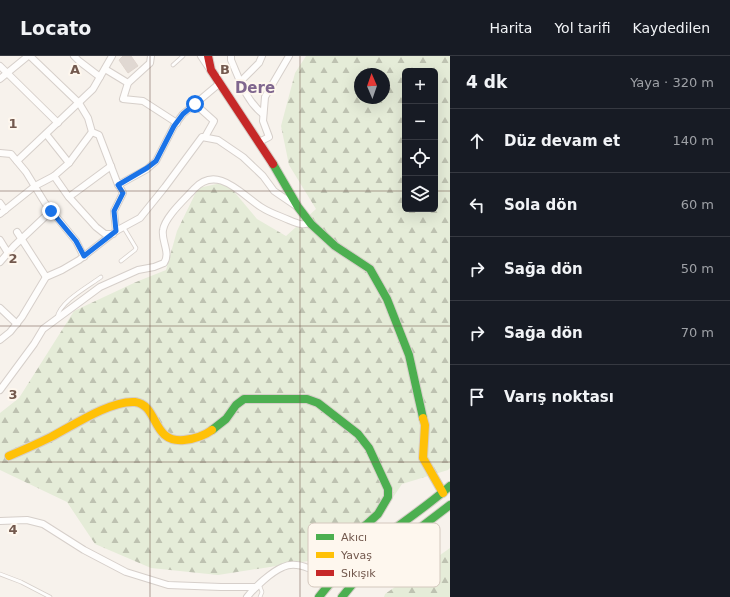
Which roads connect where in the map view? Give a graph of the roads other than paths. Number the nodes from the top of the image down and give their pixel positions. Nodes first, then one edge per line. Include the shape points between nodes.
1 (29, 56) edge
2 (74, 56) edge
3 (112, 56) edge
4 (151, 56) edge
5 (183, 56) edge
6 (201, 56) edge
7 (208, 56) edge
8 (231, 56) edge
9 (262, 56) edge
10 (288, 56) edge
11 (173, 65) dead end
12 (0, 66) edge
13 (105, 69) junction
14 (211, 70) junction
15 (7, 74) junction
16 (100, 77) junction
17 (0, 79) edge
18 (241, 82) junction
19 (128, 83) junction
20 (220, 83) junction
21 (79, 103) junction
22 (195, 104) junction
23 (263, 114) junction
24 (58, 123) junction
25 (177, 123) junction
26 (92, 132) junction
27 (46, 134) junction
28 (205, 137) junction
29 (259, 142) junction
30 (0, 153) edge
31 (17, 162) junction
32 (69, 163) junction
33 (111, 166) junction
34 (54, 176) junction
35 (118, 185) junction
36 (35, 186) junction
37 (69, 197) junction
38 (0, 203) edge
39 (298, 207) junction
40 (51, 211) junction
41 (3, 212) edge
42 (310, 223) junction
43 (124, 228) junction
44 (17, 232) dead end
45 (115, 233) junction
46 (0, 240) edge
47 (21, 240) junction
48 (8, 253) junction
49 (84, 256) junction
50 (121, 261) dead end
51 (0, 262) edge
52 (46, 277) junction
53 (101, 277) dead end
54 (0, 308) edge
55 (57, 320) junction
56 (17, 324) junction
57 (0, 340) edge
58 (0, 390) edge
59 (9, 456) dead end
60 (450, 486) edge
61 (443, 493) junction
62 (450, 505) edge
63 (0, 520) edge
64 (368, 523) edge
65 (404, 523) edge
66 (426, 523) edge
67 (308, 568) edge
68 (0, 574) edge
69 (258, 585) junction
70 (326, 587) edge
71 (350, 587) edge
72 (50, 597) edge
73 (247, 597) edge
74 (260, 597) edge
75 (319, 597) edge
76 (342, 597) edge

1 - 15 street
1 - 21 street
2 - 16 street
3 - 13 street
4 - 19 street via 150,63
5 - 11 lane
6 - 14 street
7 - 14 main road
8 - 18 street
9 - 18 street via 259,63
10 - 23 street via 265,98
12 - 15 street
13 - 16 street
13 - 19 street
14 - 20 main road
15 - 17 street
15 - 24 street
16 - 21 street via 93,89
18 - 23 street via 245,92
19 - 25 street via 123,99 142,101
20 - 22 street
20 - 29 main road
21 - 24 street
21 - 26 street via 88,118
22 - 25 street
22 - 28 street via 214,121
23 - 29 street via 269,137
24 - 27 street
25 - 35 street via 156,161
26 - 32 street
26 - 33 street via 100,135
27 - 31 street
27 - 32 street
28 - 39 street via 218,140 243,157 274,191
28 - 43 street via 202,137 140,218
29 - 39 main road
30 - 31 street via 11,154
31 - 36 street
32 - 34 street
33 - 35 street
33 - 37 street
34 - 36 street
34 - 37 street
35 - 45 street via 123,193 114,211
36 - 40 street
36 - 41 street
37 - 45 street via 96,227 105,234
38 - 41 street
39 - 42 main road
40 - 47 street
40 - 49 street via 76,241
42 - 55 street via 303,224 274,214 220,180 203,182 165,222 162,234 167,256 164,263 138,270 100,287
42 - 61 main road via 335,246 370,269 387,299 409,355 425,425 423,458
43 - 45 street
43 - 50 lane via 136,248
44 - 47 street
45 - 49 street
46 - 48 street
47 - 48 street
47 - 52 street
48 - 51 street
49 - 52 street
52 - 56 street
53 - 55 lane via 65,304 58,312
54 - 56 street
55 - 58 street via 41,331
56 - 57 street
59 - 64 main road via 97,414 131,402 138,402 146,407 161,434 178,440 198,437 215,428 226,419 236,404 244,399 307,399 318,403 358,434 369,448 388,489 388,497 378,514
60 - 61 main road
61 - 65 main road
62 - 66 main road
63 - 69 street via 27,520 43,524 126,572 168,585
67 - 69 street via 301,565 283,567
68 - 72 lane
69 - 73 street
69 - 74 lane via 262,592
70 - 75 main road
71 - 76 main road

